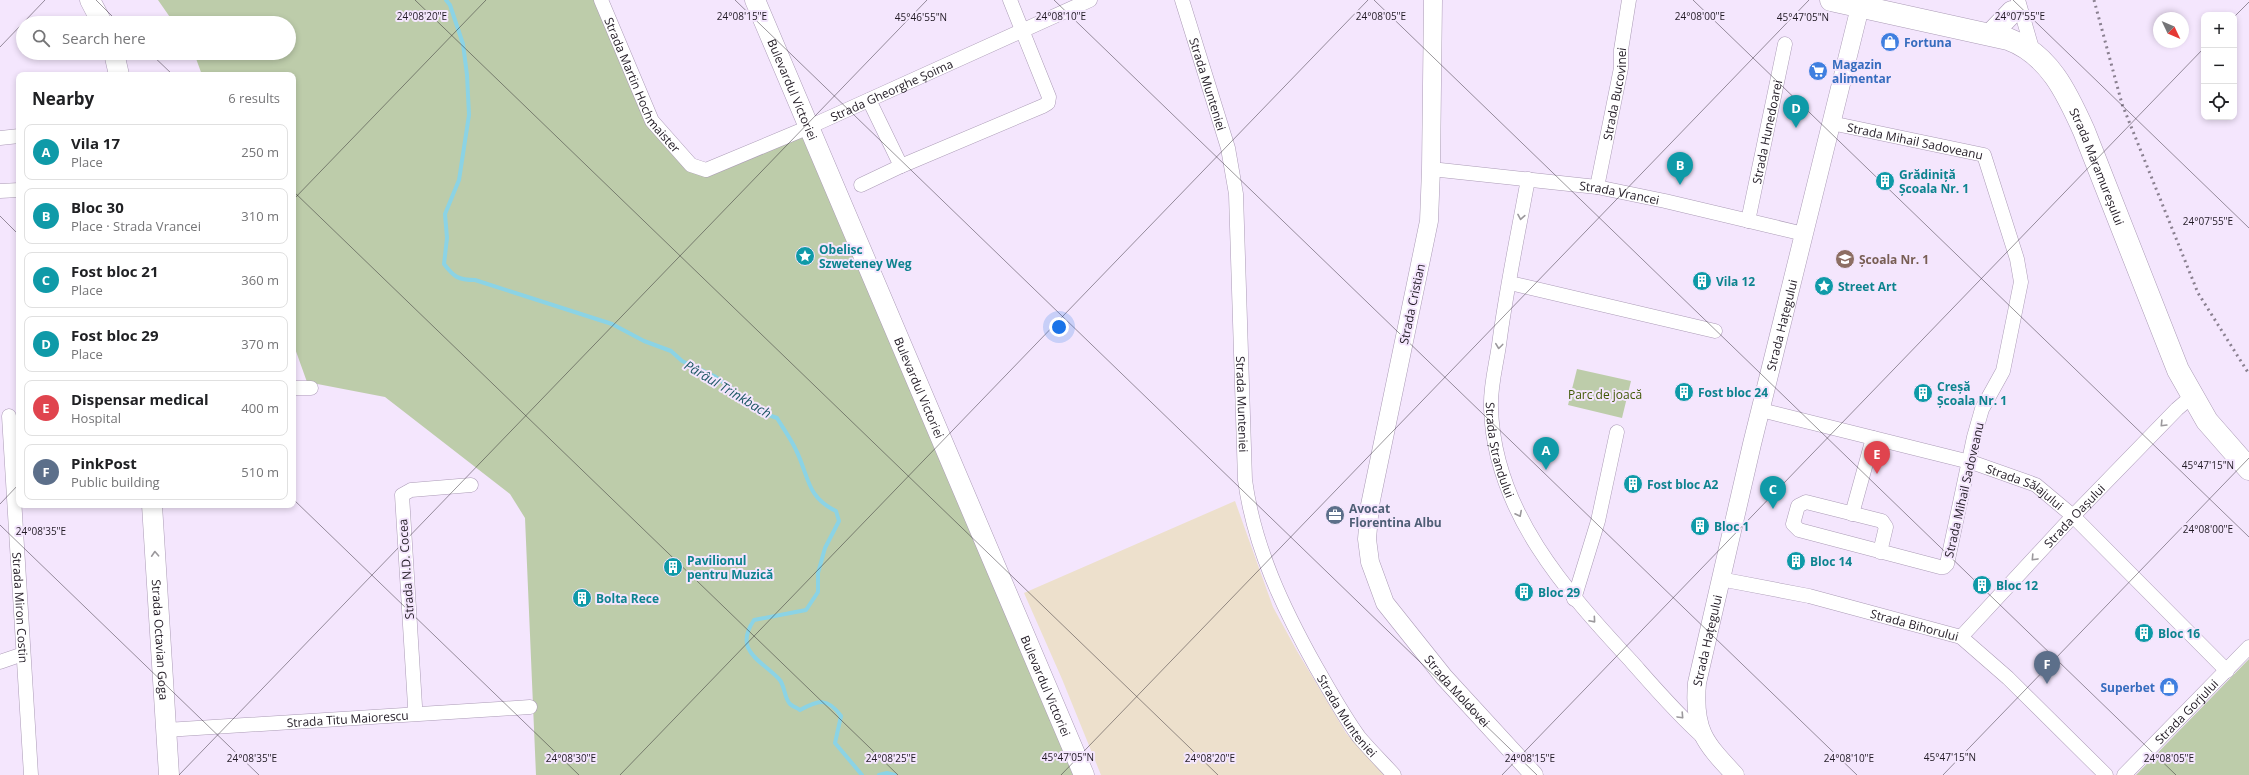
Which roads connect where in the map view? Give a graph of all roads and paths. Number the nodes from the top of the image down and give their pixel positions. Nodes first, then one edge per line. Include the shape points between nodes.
1 (90, 0) edge
2 (601, 0) edge
3 (755, 0) edge
4 (1010, 0) edge
5 (1090, 0) edge
6 (1182, 0) edge
7 (1433, 0) edge
8 (1629, 0) edge
9 (1831, 0) edge
10 (2015, 4) edge
11 (1860, 7) junction
12 (98, 16) edge
13 (1023, 31) junction
14 (2000, 36) junction
15 (1785, 44) dead end
16 (2033, 52) junction
17 (116, 60) edge
18 (118, 72) edge
19 (869, 100) junction
20 (1831, 123) junction
21 (809, 127) junction
22 (16, 136) edge
23 (0, 138) edge
24 (691, 165) joint
25 (901, 166) junction
26 (1432, 169) junction
27 (1528, 179) junction
28 (861, 185) dead end
29 (1596, 187) junction
30 (16, 190) edge
31 (0, 191) edge
32 (1748, 221) junction
33 (1804, 234) junction
34 (1510, 282) junction
35 (1715, 331) dead end
36 (296, 388) edge
37 (311, 388) dead end
38 (2191, 397) junction
39 (1761, 410) junction
40 (9, 416) edge
41 (1617, 432) dead end
42 (1873, 438) junction
43 (1968, 462) junction
44 (2249, 469) edge
45 (471, 485) dead end
46 (152, 508) edge
47 (1852, 514) junction
48 (2073, 516) junction
49 (1880, 552) junction
50 (1720, 580) junction
51 (1574, 599) junction
52 (1385, 603) joint
53 (1961, 637) junction
54 (2249, 647) edge
55 (23, 654) junction
56 (0, 662) edge
57 (2226, 671) junction
58 (530, 707) dead end
59 (414, 713) junction
60 (1696, 715) joint
61 (166, 730) junction
62 (1703, 737) junction
63 (31, 775) edge
64 (169, 775) edge
65 (1084, 775) edge
66 (1394, 775) edge
67 (1534, 775) edge
68 (1735, 775) edge
69 (2106, 775) edge
70 (2124, 775) edge

1 - 12 main road
2 - 24 street, Strada Martin Hochmaister via 652,121
3 - 21 main road, Bulevardul Victoriei
4 - 13 street
5 - 13 street, Strada Gheorghe Șoima
6 - 66 street, Strada Munteniei via 1228,148 1236,194 1245,480 1256,534 1295,630 1341,712 1360,738
7 - 26 street, Strada Cristian
8 - 29 street, Strada Bucovinei via 1621,50 1621,68
9 - 11 main road, Strada Maramureșului
10 - 14 main road
10 - 16 street
11 - 14 main road, Strada Maramureșului
11 - 20 street, Strada Hațegului
13 - 19 street, Strada Gheorghe Șoima
13 - 25 street via 1049,97 1048,102
14 - 16 main road, Strada Maramureșului via 2020,43
15 - 32 street, Strada Hunedoarei
16 - 38 main road, Strada Maramureșului via 2057,78 2070,98
17 - 18 main road
19 - 21 street, Strada Gheorghe Șoima
19 - 25 street
20 - 33 street, Strada Hațegului
20 - 43 street, Strada Mihail Sadoveanu via 1984,155 2017,259 2021,282 2004,370 1982,409
21 - 24 street, Strada Gheorghe Șoima via 706,170
21 - 65 main road, Bulevardul Victoriei
22 - 23 street
25 - 28 street
26 - 27 street, Strada Vrancei
26 - 52 street, Strada Cristian via 1429,220 1368,523 1370,562
27 - 29 street, Strada Vrancei
27 -> 34 street, Strada Ștrandului
29 - 32 street, Strada Vrancei
30 - 31 street
32 - 33 street, Strada Vrancei
33 - 39 street, Strada Hațegului
34 - 35 street
34 -> 51 street, Strada Ștrandului via 1500,330 1491,408 1498,459 1506,486 1528,530 1546,561
36 - 37 street
38 - 44 main road, Strada Maramureșului via 2210,426
38 -> 48 street, Strada Oașului
39 - 42 street, Strada Sălajului
39 - 50 street, Strada Hațegului
40 - 55 street, Strada Miron Costin
41 - 51 street via 1598,521
42 - 43 street, Strada Sălajului
42 - 47 street
43 - 48 street, Strada Sălajului via 2036,485
43 - 49 street, Strada Mihail Sadoveanu via 1947,564 1944,567
45 - 59 street, Strada N.D. Cocea via 411,490 402,495
61 -> 46 main road, Strada Octavian Goga
47 - 49 street, Strada Mihail Sadoveanu via 1882,521 1885,524
47 - 49 street, Strada Mihail Sadoveanu via 1806,502 1798,506 1793,524 1799,530
48 -> 53 street, Strada Oașului
48 - 57 street, Strada Sălajului
50 - 53 street, Strada Bihorului via 1809,596
50 - 60 street, Strada Hațegului via 1697,683
51 -> 62 street, Strada Ștrandului
52 - 67 street, Strada Moldovei via 1444,676
53 - 69 street, Strada Bihorului via 2008,678
54 - 57 street, Strada Gorjului
55 - 56 street
55 - 63 street, Strada Miron Costin
57 - 70 street, Strada Gorjului
58 - 59 street, Strada Titu Maiorescu
59 - 61 street, Strada Titu Maiorescu
60 - 62 street, Strada Ștrandului
61 - 64 main road, Strada Octavian Goga
62 - 68 street, Strada Ștrandului

